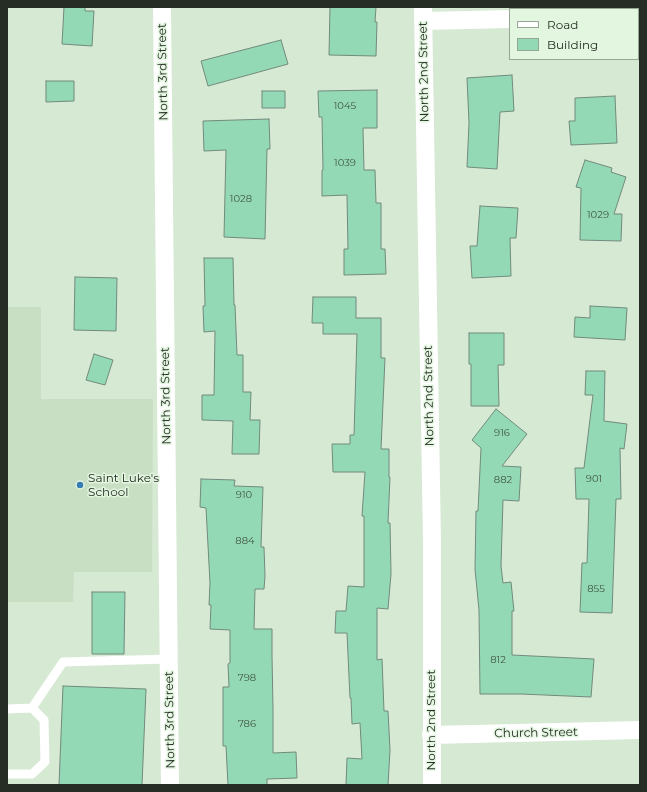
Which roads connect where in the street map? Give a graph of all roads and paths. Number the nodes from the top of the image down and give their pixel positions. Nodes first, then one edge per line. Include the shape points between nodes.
1 (162, 7) edge
2 (423, 14) edge
3 (509, 19) edge
4 (169, 659) junction
5 (32, 708) junction
6 (7, 709) edge
7 (640, 730) edge
8 (431, 735) junction
9 (7, 774) edge
10 (170, 785) edge
11 (432, 785) edge

1 - 4 street, North 3rd Street
2 - 3 street
2 - 8 street, North 2nd Street via 432,542
4 - 5 lane via 63,662
4 - 10 street, North 3rd Street
5 - 6 lane
5 - 9 lane via 44,720 45,762 32,774
7 - 8 street, Church Street
8 - 11 street, North 2nd Street

